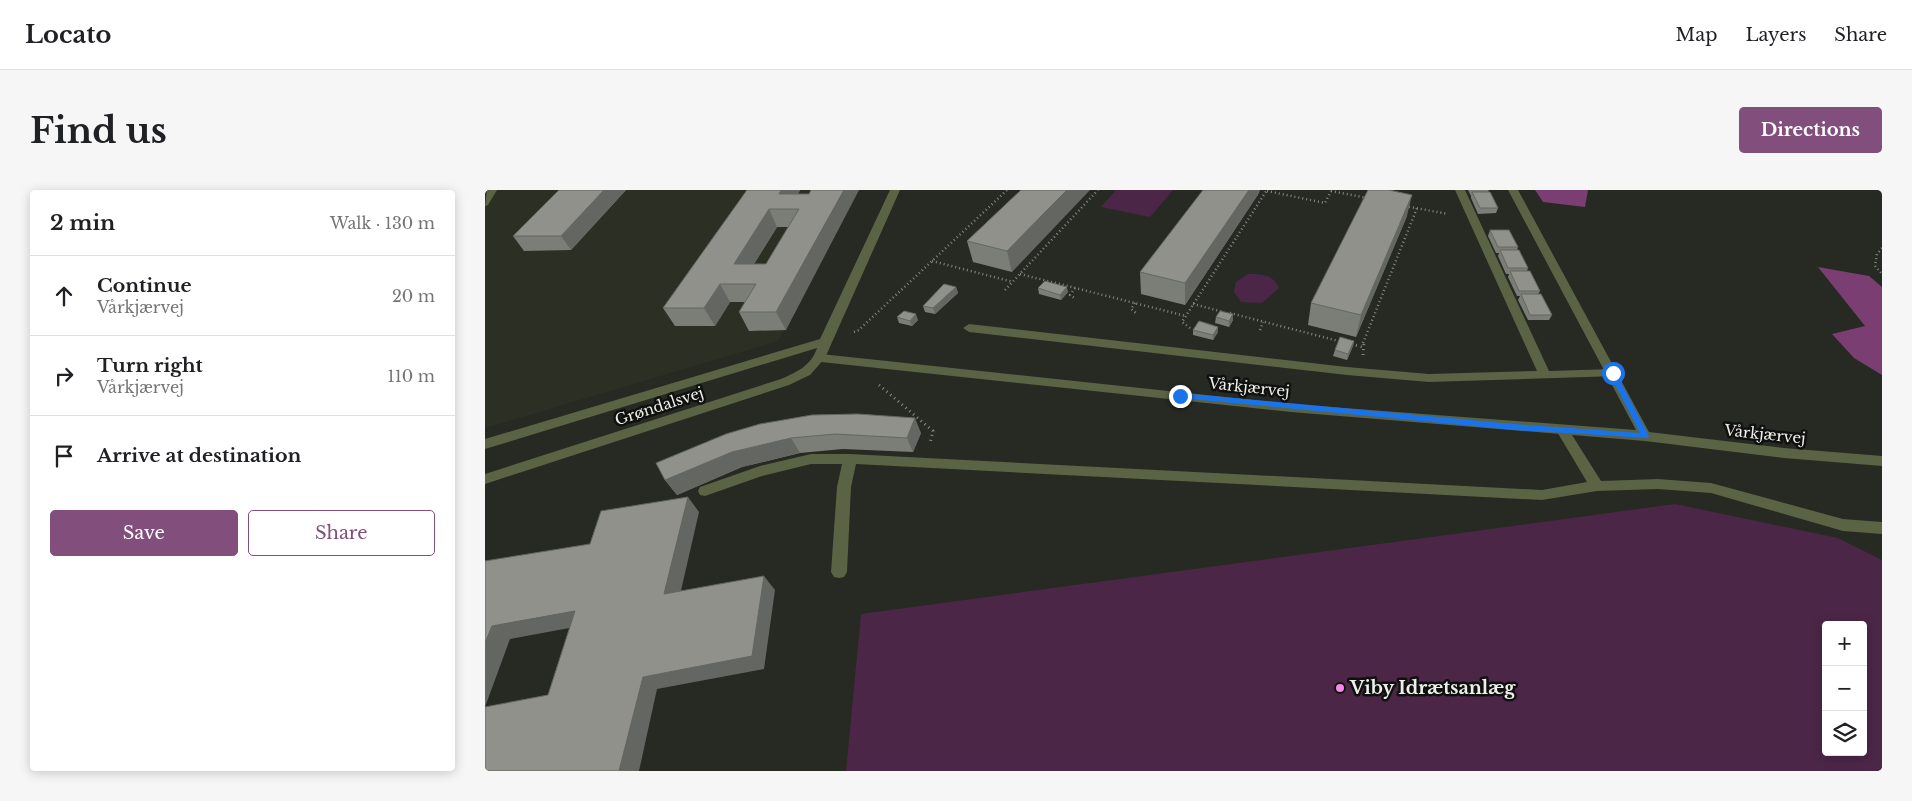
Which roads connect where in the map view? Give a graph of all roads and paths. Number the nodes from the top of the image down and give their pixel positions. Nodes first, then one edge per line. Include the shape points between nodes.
1 (493, 190) edge
2 (895, 190) edge
3 (1007, 190) edge
4 (1098, 190) edge
5 (1267, 190) edge
6 (1331, 190) edge
7 (1460, 190) edge
8 (1513, 190) edge
9 (1369, 198) edge
10 (485, 203) edge
11 (1398, 204) edge
12 (1417, 208) junction
13 (1473, 219) junction
14 (1882, 248) edge
15 (932, 261) junction
16 (1020, 274) junction
17 (1882, 274) edge
18 (1013, 282) junction
19 (1075, 288) junction
20 (1005, 290) dead end
21 (1076, 299) dead end
22 (1135, 303) junction
23 (1193, 304) junction
24 (1137, 314) dead end
25 (1186, 316) junction
26 (1263, 322) junction
27 (969, 328) dead end
28 (1190, 328) dead end
29 (1260, 330) dead end
30 (825, 342) junction
31 (1363, 347) junction
32 (821, 358) junction
33 (1363, 372) junction
34 (1613, 373) junction
35 (1544, 374) junction
36 (873, 380) dead end
37 (1562, 430) junction
38 (933, 431) dead end
39 (1645, 436) junction
40 (485, 444) edge
41 (850, 459) junction
42 (1882, 461) edge
43 (485, 479) edge
44 (1597, 486) junction
45 (705, 491) dead end
46 (1882, 528) edge
47 (839, 572) dead end

1 - 10 street
2 - 30 street
3 - 15 path
4 - 16 path
5 - 6 path via 1325,203
5 - 23 path
6 - 9 path
7 - 13 street
8 - 34 street
11 - 12 path
12 - 13 path
12 - 31 path
13 - 35 street
14 - 17 path via 1875,266
15 - 18 path
15 - 30 path via 859,330
16 - 18 path
16 - 19 path
18 - 20 path
19 - 21 path via 1070,295
19 - 22 path
22 - 24 path via 1131,309
22 - 25 path
23 - 25 path
23 - 26 path
25 - 28 path via 1182,322
26 - 29 path
26 - 31 path
27 - 33 street
30 - 32 street
30 - 40 street, Grøndalsvej
31 - 33 path
32 - 37 street, Vårkjærvej via 1291,408
32 - 43 street, Grøndalsvej via 810,370 785,382
33 - 35 street via 1429,378
34 - 35 street
34 - 39 street
36 - 38 path
37 - 39 street, Vårkjærvej
37 - 44 street
39 - 42 street, Vårkjærvej
41 - 44 street via 1542,494
41 - 45 street via 811,459 760,471
41 - 47 street via 844,488
44 - 46 street via 1658,484 1711,488 1843,525

